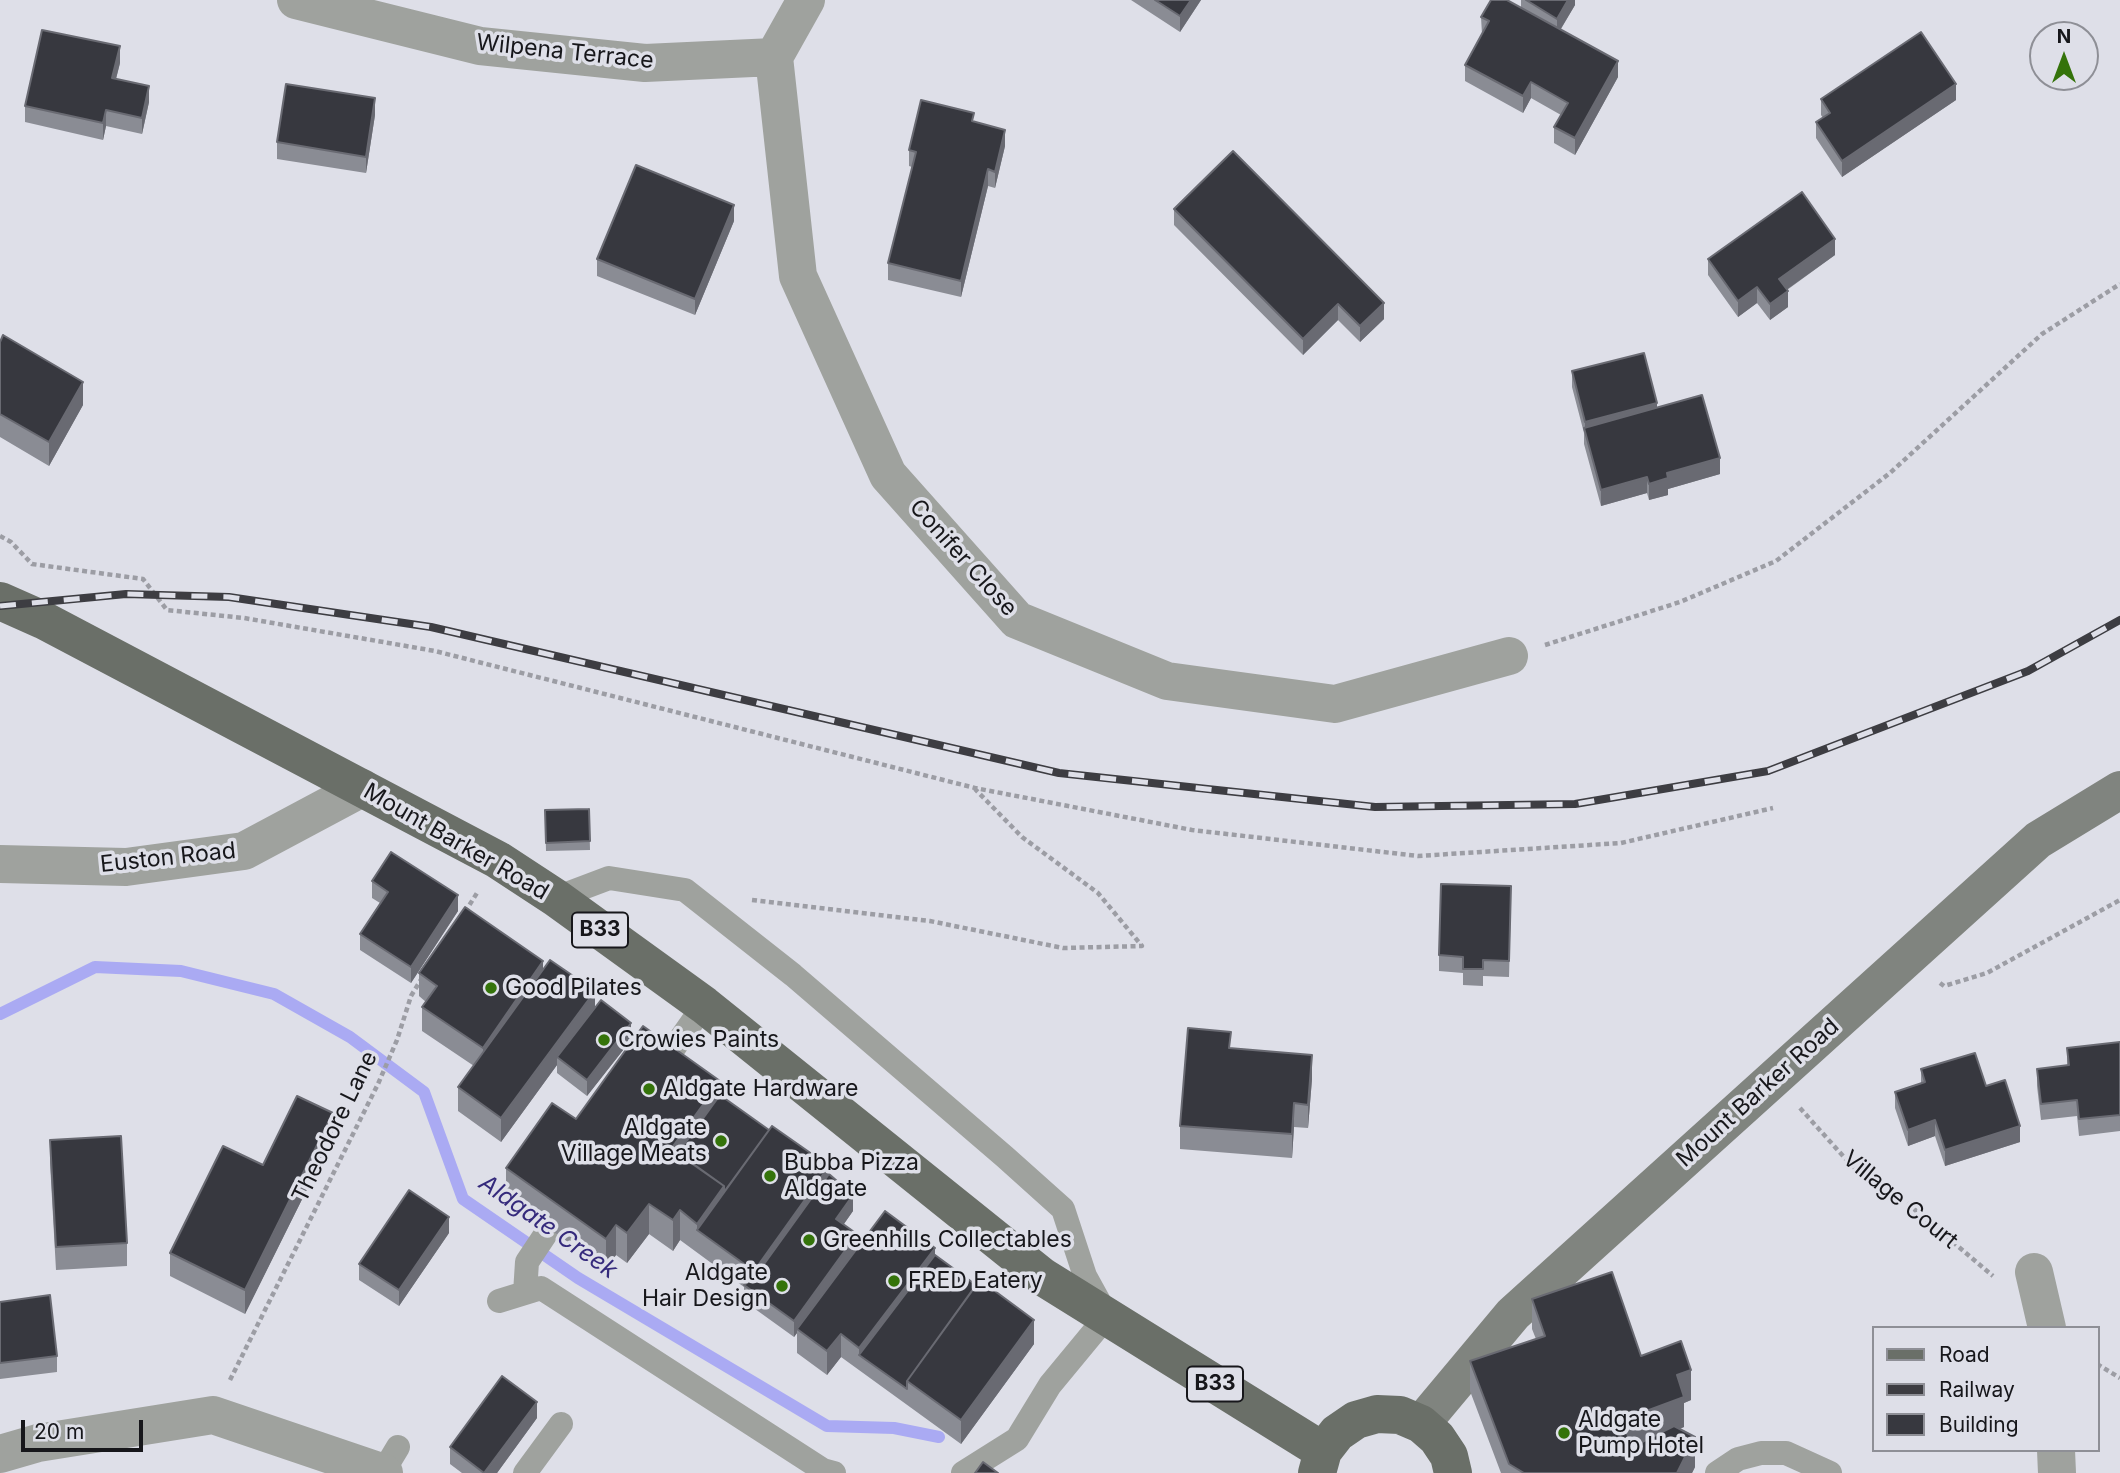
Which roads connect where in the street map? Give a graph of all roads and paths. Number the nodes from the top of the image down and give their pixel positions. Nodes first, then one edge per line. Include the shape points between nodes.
1 (296, 0) edge
2 (806, 0) edge
3 (774, 57) junction
4 (2120, 284) edge
5 (0, 537) edge
6 (0, 601) edge
7 (1509, 656) joint
8 (362, 788) junction
9 (975, 788) junction
10 (2120, 790) edge
11 (1773, 808) dead end
12 (498, 860) junction
13 (0, 864) edge
14 (685, 890) junction
15 (556, 898) junction
16 (2120, 900) edge
17 (459, 920) edge
18 (1901, 964) junction
19 (425, 974) edge
20 (704, 1005) junction
21 (660, 1068) edge
22 (1772, 1080) junction
23 (549, 1229) edge
24 (525, 1293) junction
25 (2041, 1300) edge
26 (499, 1301) dead end
27 (1107, 1315) junction
28 (2099, 1365) edge
29 (2120, 1378) edge
30 (212, 1415) junction
31 (561, 1424) dead end
32 (1421, 1424) junction
33 (2056, 1452) edge
34 (0, 1454) edge
35 (1320, 1462) edge
36 (388, 1464) edge
37 (525, 1473) edge
38 (834, 1473) edge
39 (963, 1473) edge
40 (1453, 1473) edge
41 (1717, 1473) edge
42 (1830, 1473) edge
43 (2057, 1473) edge

1 - 3 street, Wilpena Terrace via 480,46 645,63
2 - 3 street
3 - 7 street, Conifer Close via 798,276 888,475 1017,620 1167,681 1335,704
4 - 7 path via 2042,334 1890,473 1776,561 1680,602
5 - 9 path via 32,564 143,579 167,610 244,618 435,651
6 - 8 main road, Mount Barker Road / B33
8 - 12 main road, Mount Barker Road / B33
8 - 13 street, Euston Road via 244,851 126,867
9 - 11 path via 1192,830 1418,856 1621,843
9 - 14 path via 1023,837 1098,893 1142,946 1063,948 930,921
10 - 18 main road, Mount Barker Road via 2038,839
12 - 15 main road, Mount Barker Road / B33
12 - 17 path
14 - 15 lane via 609,878
14 - 27 lane via 793,975 1063,1209 1085,1276
15 - 20 main road, Mount Barker Road / B33
16 - 18 path via 1987,973 1944,986
18 - 22 main road, Mount Barker Road
19 - 30 path, Theodore Lane via 411,996 378,1084
20 - 21 lane
20 - 27 main road, Mount Barker Road / B33 via 1043,1277
22 - 25 path, Village Court via 1852,1166 1908,1204 1992,1276
22 - 32 main road, Mount Barker Road via 1513,1314
23 - 24 lane via 527,1262
24 - 26 lane
24 - 38 lane via 541,1289
27 - 35 main road, Mount Barker Road / B33
27 - 39 lane via 1050,1385 1017,1439
28 - 29 path
30 - 34 street via 38,1443
30 - 36 street
31 - 37 lane
32 - 35 main road, B33 via 1400,1415 1377,1414 1356,1420 1337,1433
32 - 40 main road via 1449,1456
33 - 43 street
41 - 42 lane via 1738,1459 1761,1454 1786,1454

